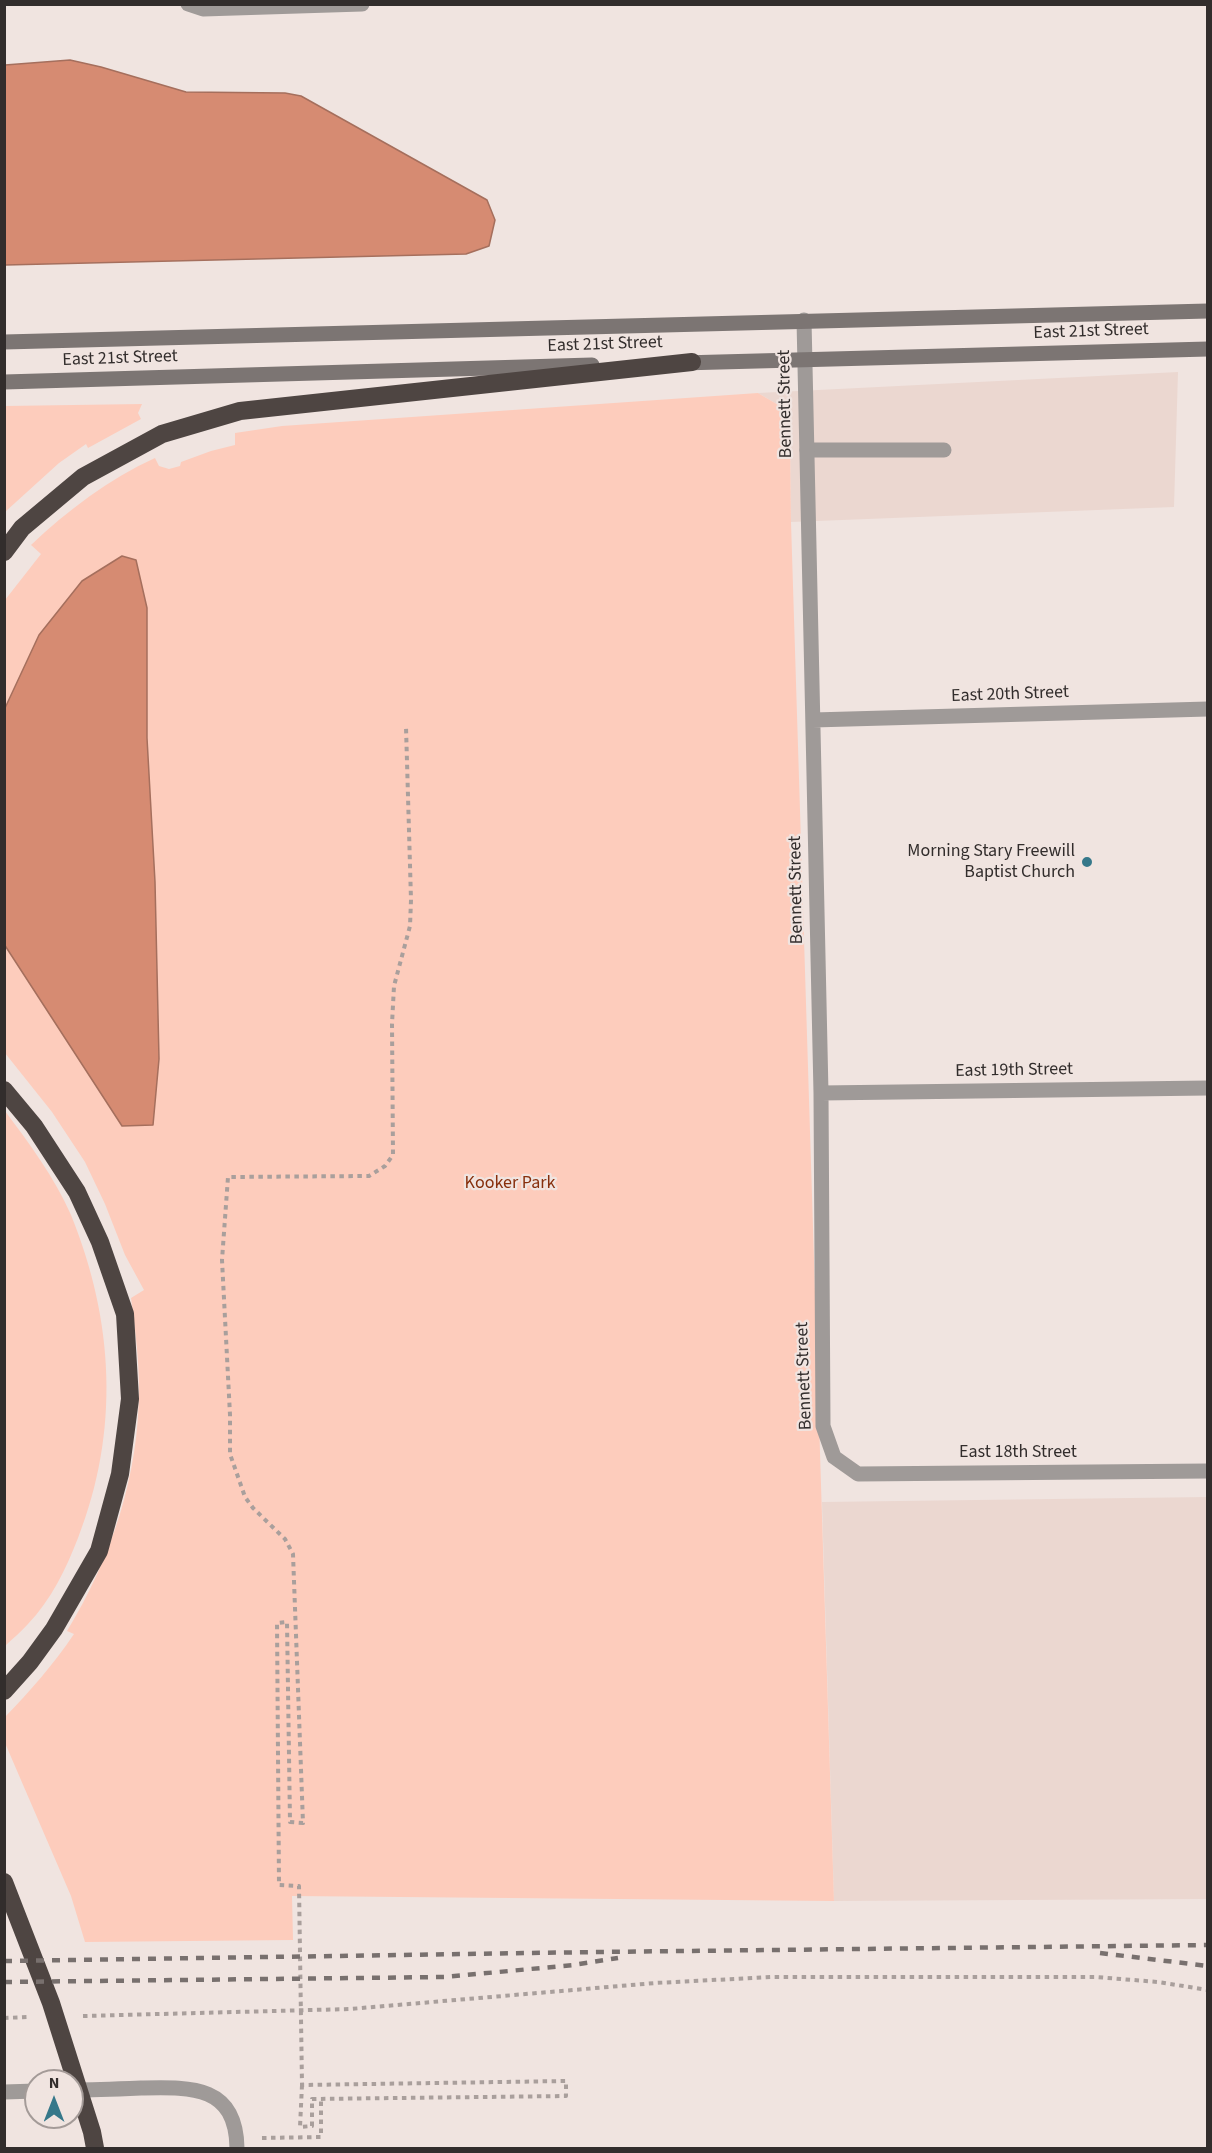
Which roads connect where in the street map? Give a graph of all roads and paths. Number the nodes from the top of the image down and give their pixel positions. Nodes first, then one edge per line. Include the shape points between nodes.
1 (188, 4) edge
2 (362, 4) edge
3 (1208, 311) edge
4 (804, 320) junction
5 (4, 342) edge
6 (1208, 348) edge
7 (805, 360) junction
8 (692, 362) junction
9 (4, 382) edge
10 (807, 450) junction
11 (944, 450) dead end
12 (4, 552) edge
13 (1208, 709) edge
14 (813, 720) junction
15 (406, 727) dead end
16 (1208, 1088) edge
17 (4, 1090) edge
18 (821, 1094) junction
19 (834, 1457) joint
20 (1208, 1471) edge
21 (4, 1691) edge
22 (4, 1882) edge
23 (1208, 1990) edge
24 (72, 2016) dead end
25 (38, 2017) dead end
26 (4, 2018) edge
27 (302, 2085) junction
28 (84, 2090) edge
29 (24, 2091) edge
30 (4, 2092) edge
31 (321, 2098) junction
32 (262, 2138) dead end
33 (94, 2140) edge
34 (237, 2148) edge

1 - 2 street via 203,9
3 - 4 main road, East 21st Street
4 - 5 main road, East 21st Street
4 - 7 street, Bennett Street
6 - 7 main road, East 21st Street
7 - 8 main road, East 21st Street
7 - 10 street, Bennett Street
8 - 9 main road, East 21st Street
8 - 12 highway via 240,411 162,434 83,477 22,528
10 - 11 street
10 - 14 street, Bennett Street
13 - 14 street, East 20th Street
14 - 18 street, Bennett Street
15 - 27 path via 411,900 410,926 394,986 393,1155 385,1166 369,1176 228,1177 222,1260 230,1454 245,1497 285,1539 292,1554 303,1823 290,1822 287,1622 277,1623 279,1885 299,1886
16 - 18 street, East 19th Street
17 - 21 highway via 34,1126 77,1192 100,1242 125,1314 130,1399 120,1474 99,1551 54,1629
18 - 19 street, Bennett Street via 823,1426
19 - 20 street, East 18th Street via 858,1474
22 - 33 highway via 51,2004
23 - 24 path via 1096,1977 772,1977 350,2009
25 - 26 path
27 - 31 path via 300,2127 312,2126 312,2098
27 - 31 path via 566,2081 566,2096
28 - 34 street via 180,2087 208,2093 233,2118
29 - 30 street
31 - 32 path via 321,2137

